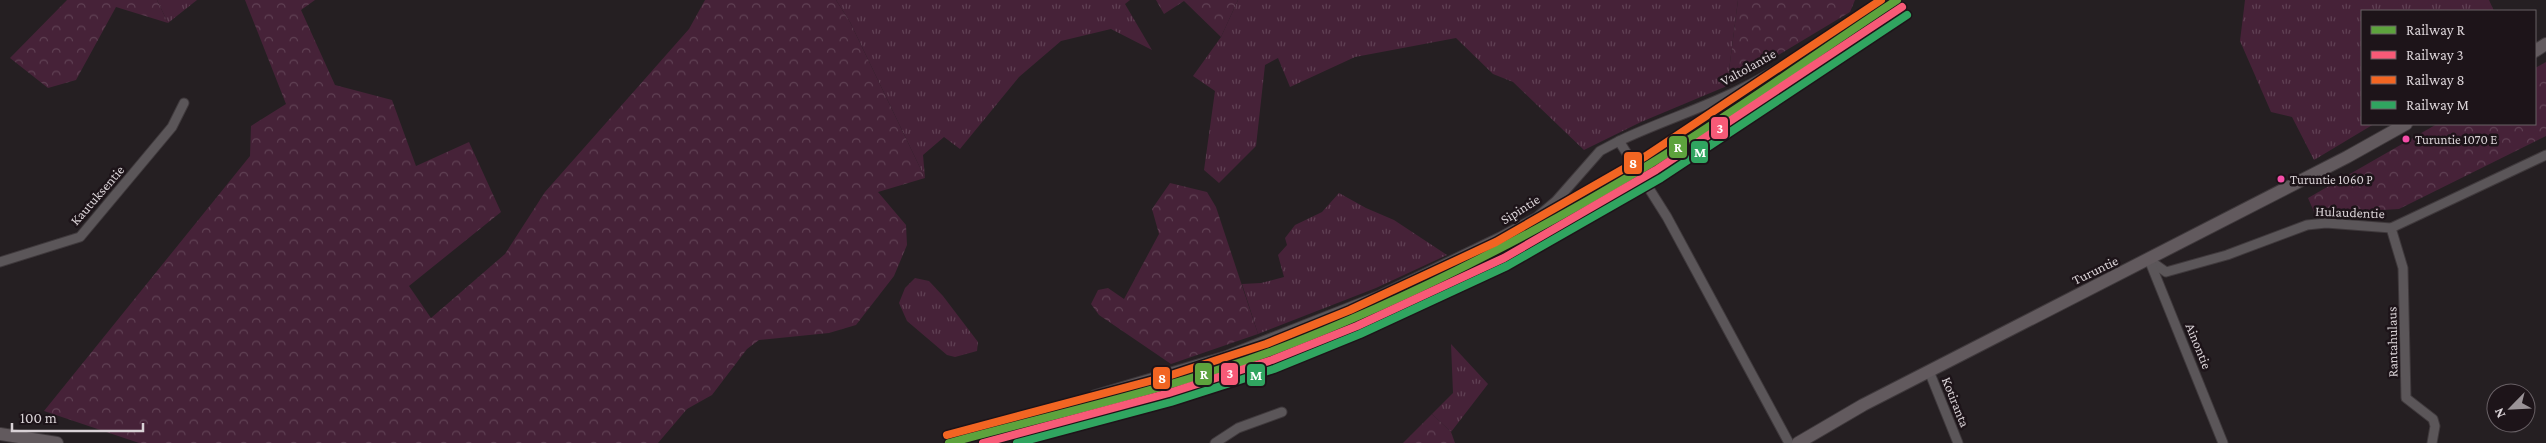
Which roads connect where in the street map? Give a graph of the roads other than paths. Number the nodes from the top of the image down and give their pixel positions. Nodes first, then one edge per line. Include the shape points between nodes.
1 (1882, 0) edge
2 (184, 103) dead end
3 (2404, 125) edge
4 (1619, 141) junction
5 (2546, 154) edge
6 (2392, 228) junction
7 (2149, 260) junction
8 (0, 262) edge
9 (1929, 371) junction
10 (1094, 395) dead end
11 (1282, 412) dead end
12 (0, 434) edge
13 (57, 443) edge
14 (1215, 443) edge
15 (1789, 443) edge
16 (1798, 443) edge
17 (1958, 443) edge
18 (2223, 443) edge
19 (2432, 443) edge

1 - 4 street, Valtolantie via 1742,88
2 - 8 street, Kautuksentie via 172,127 80,236
3 - 7 main road, Turuntie
4 - 10 street, Sipintie via 1600,152 1556,201 1537,217 1500,237 1380,295 1225,356
4 - 15 street via 1667,217
5 - 6 street, Hulaudentie
6 - 7 street, Hulaudentie via 2307,224 2227,255 2166,272
6 - 19 street, Rantahulaus via 2403,268 2406,398 2433,419
7 - 9 main road, Turuntie
7 - 18 street, Ainontie
9 - 16 main road, Turuntie
9 - 17 street, Kotiranta
11 - 14 street via 1238,428
12 - 13 main road

